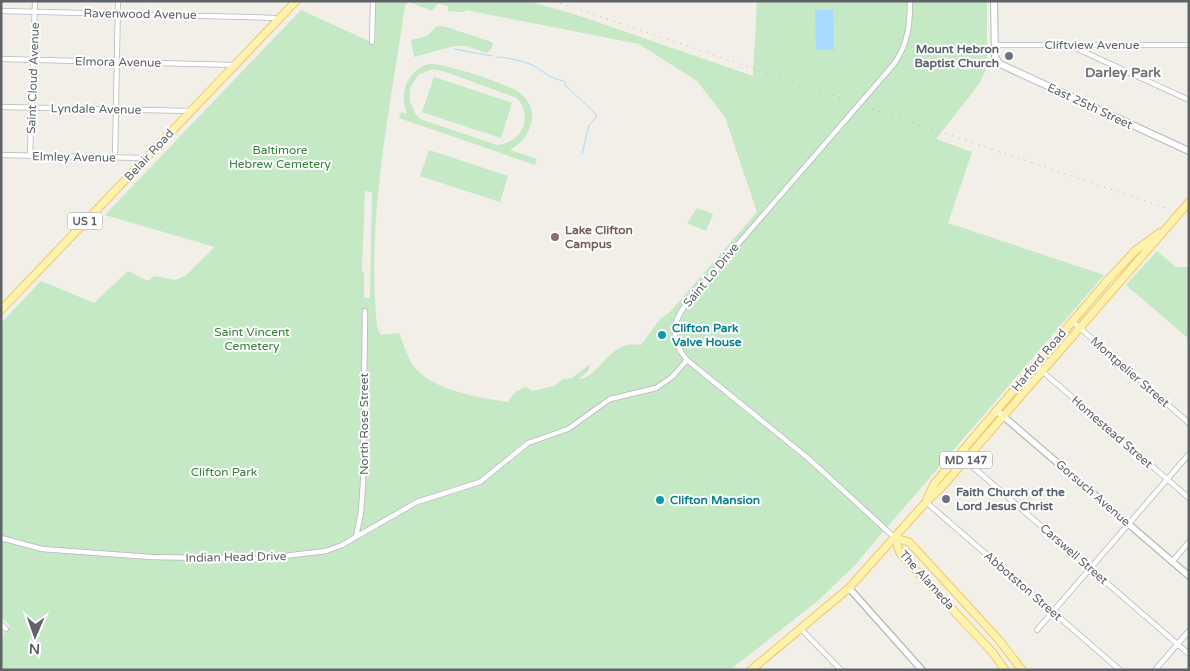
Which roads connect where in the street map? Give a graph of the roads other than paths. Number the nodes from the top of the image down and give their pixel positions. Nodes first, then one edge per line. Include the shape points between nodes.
1 (34, 1) edge
2 (118, 1) edge
3 (296, 1) edge
4 (373, 1) edge
5 (910, 1) edge
6 (994, 1) edge
7 (1, 11) edge
8 (34, 12) junction
9 (118, 14) junction
10 (277, 21) junction
11 (372, 42) dead end
12 (995, 45) junction
13 (1068, 45) junction
14 (1189, 45) edge
15 (1, 60) edge
16 (33, 60) junction
17 (117, 62) junction
18 (235, 65) junction
19 (1189, 100) edge
20 (1, 107) edge
21 (32, 108) junction
22 (116, 110) junction
23 (190, 111) junction
24 (1189, 151) edge
25 (1, 155) edge
26 (30, 156) junction
27 (115, 158) junction
28 (146, 158) junction
29 (1189, 202) edge
30 (1165, 229) junction
31 (1, 310) edge
32 (365, 311) dead end
33 (1072, 322) junction
34 (1078, 327) junction
35 (687, 360) junction
36 (1034, 365) junction
37 (1041, 371) junction
38 (996, 410) junction
39 (1003, 416) junction
40 (1189, 422) edge
41 (958, 454) junction
42 (1189, 454) edge
43 (965, 460) junction
44 (1167, 479) junction
45 (1189, 498) edge
46 (926, 502) junction
47 (1128, 524) junction
48 (356, 536) junction
49 (1, 538) edge
50 (895, 538) junction
51 (1189, 542) edge
52 (1172, 562) junction
53 (1090, 568) junction
54 (1189, 576) edge
55 (848, 588) junction
56 (1053, 612) junction
57 (1, 624) edge
58 (6, 629) dead end
59 (801, 629) junction
60 (1037, 630) dead end
61 (1189, 631) edge
62 (1177, 644) junction
63 (1189, 654) edge
64 (755, 669) edge
65 (746, 670) edge
66 (841, 670) edge
67 (922, 670) edge
68 (1005, 670) edge
69 (1022, 670) edge
70 (1120, 670) edge
71 (1155, 670) edge

1 - 8 street, Saint Cloud Avenue
2 - 9 street
3 - 10 main road, Belair Road / US 1
4 - 11 street
5 - 35 street, Saint Lo Drive via 908,32 894,64 679,312 674,323 674,336
6 - 12 main road
7 - 8 street, Ravenwood Avenue
8 - 9 street, Ravenwood Avenue
8 - 16 street, Saint Cloud Avenue
9 - 10 street, Ravenwood Avenue via 274,18
9 - 17 street
10 - 18 main road, Belair Road / US 1
12 - 13 street, Cliftview Avenue
12 - 24 main road, East 25th Street via 995,57 1000,64
13 - 14 street, Cliftview Avenue
13 - 19 street
15 - 16 street, Elmora Avenue
16 - 17 street, Elmora Avenue
16 - 21 street, Saint Cloud Avenue
17 - 18 street, Elmora Avenue
17 - 22 street
18 - 23 main road, Belair Road / US 1
20 - 21 street, Lyndale Avenue
21 - 22 street, Lyndale Avenue
21 - 26 street, Saint Cloud Avenue
22 - 23 street, Lyndale Avenue
22 - 27 street
23 - 28 main road, Belair Road / US 1
25 - 26 street, Elmley Avenue
26 - 27 street, Elmley Avenue
27 - 28 street, Elmley Avenue
28 - 31 main road, Belair Road / US 1
29 - 30 main road, Harford Road / MD 147
30 - 33 main road, Harford Road / MD 147 via 1136,250
30 - 34 main road, Harford Road / MD 147
32 - 48 street, North Rose Street via 363,498
33 - 34 street, Montpelier Street
33 - 36 main road, Harford Road / MD 147
34 - 37 main road, Harford Road / MD 147
34 - 40 street, Montpelier Street
35 - 48 street, Indian Head Drive via 672,377 656,388 610,399 568,429 528,443 480,482 417,502
35 - 50 street, Saint Lo Drive via 822,471
36 - 37 street, Homestead Street
36 - 38 main road, Harford Road / MD 147
37 - 39 main road, Harford Road / MD 147
37 - 44 street, Homestead Street
38 - 39 street, Gorsuch Avenue
38 - 41 main road, Harford Road / MD 147
39 - 43 main road, Harford Road / MD 147
39 - 47 street, Gorsuch Avenue
41 - 43 street, Carswell Street
41 - 46 main road, Harford Road / MD 147 via 934,484
42 - 44 street
43 - 46 main road, Harford Road / MD 147
43 - 53 street, Carswell Street
44 - 45 street, Homestead Street
44 - 47 street
46 - 50 main road, Harford Road / MD 147
46 - 56 street, Abbotston Street
47 - 52 street, Gorsuch Avenue
47 - 53 street
48 - 49 street, Indian Head Drive via 326,551 259,559 66,552
50 - 55 main road, Harford Road / MD 147
50 - 68 main road, The Alameda via 900,553
50 - 69 main road, The Alameda via 909,542 999,640
51 - 52 street
52 - 54 street, Gorsuch Avenue
53 - 56 street
53 - 62 street, Carswell Street
55 - 59 main road, Harford Road / MD 147
55 - 67 street
56 - 60 street
56 - 70 street, Abbotston Street
57 - 58 street
59 - 64 main road, Harford Road / MD 147
59 - 66 street
61 - 62 street
62 - 63 street, Carswell Street
62 - 71 street
64 - 65 main road, Harford Road

